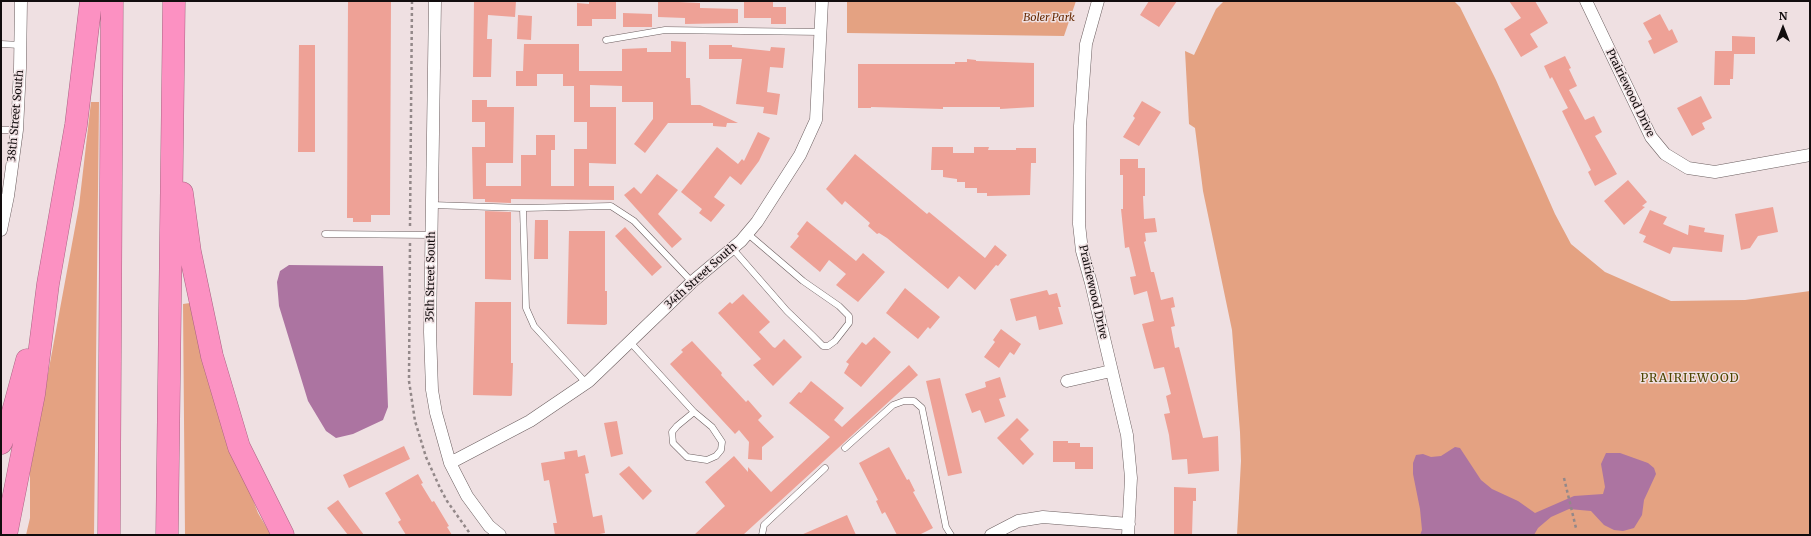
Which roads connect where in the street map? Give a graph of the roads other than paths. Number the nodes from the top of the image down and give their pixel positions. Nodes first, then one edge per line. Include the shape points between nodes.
1 (21, 1) edge
2 (91, 1) edge
3 (112, 1) edge
4 (174, 1) edge
5 (435, 1) edge
6 (822, 1) edge
7 (1098, 1) edge
8 (1586, 1) edge
9 (821, 32) junction
10 (606, 40) dead end
11 (1, 44) edge
12 (20, 45) junction
13 (172, 124) junction
14 (1, 130) edge
15 (17, 130) junction
16 (1810, 155) edge
17 (432, 205) junction
18 (523, 208) junction
19 (1, 230) edge
20 (325, 234) dead end
21 (748, 234) junction
22 (432, 235) junction
23 (732, 248) junction
24 (692, 282) junction
25 (48, 284) junction
26 (630, 342) junction
27 (1111, 371) junction
28 (1067, 381) dead end
29 (586, 383) junction
30 (694, 412) junction
31 (1, 442) edge
32 (845, 448) dead end
33 (450, 464) junction
34 (825, 468) dead end
35 (1128, 530) edge
36 (6, 535) edge
37 (109, 535) edge
38 (166, 535) edge
39 (283, 535) edge
40 (500, 535) edge
41 (762, 535) edge
42 (951, 535) edge
43 (991, 535) edge

1 - 12 street, 38th Street South
2 - 25 highway via 76,124
3 - 37 highway
4 - 13 highway
5 - 17 street, 35th Street South
6 - 9 street, 34th Street South
7 - 27 street, Prairiewood Drive via 1086,44 1080,126 1079,224 1082,251
8 - 16 street, Prairiewood Drive via 1651,137 1665,154 1688,168 1716,172
9 - 10 lane via 665,30
9 - 21 street, 34th Street South via 816,120 800,154
11 - 12 lane
12 - 15 street, 38th Street South
13 - 38 highway
13 - 39 highway via 190,252 212,356 239,447
14 - 15 lane
15 - 19 street, 38th Street South
17 - 18 lane
17 - 22 street, 35th Street South
18 - 24 lane via 611,206 634,220
18 - 29 lane via 526,308 534,326
20 - 22 lane
21 - 23 street, 34th Street South
21 - 23 lane via 803,281 840,306 850,316 849,323 835,341 824,346 787,311
22 - 33 street, 35th Street South via 432,384 436,413
23 - 24 street, 34th Street South
24 - 26 street, 34th Street South
25 - 31 highway via 11,419
25 - 36 highway via 34,394
26 - 29 street, 34th Street South
26 - 30 lane
27 - 28 street
27 - 35 street, Prairiewood Drive via 1127,435 1131,478
29 - 33 street, 34th Street South via 530,422
30 - 30 lane via 712,427 722,442 721,450 707,460 687,458 673,443 672,432
32 - 42 lane via 893,404 914,401 922,408 946,527
33 - 40 street, 35th Street South via 467,496 489,526
34 - 41 lane via 764,525
35 - 43 street via 1043,517 1018,521

